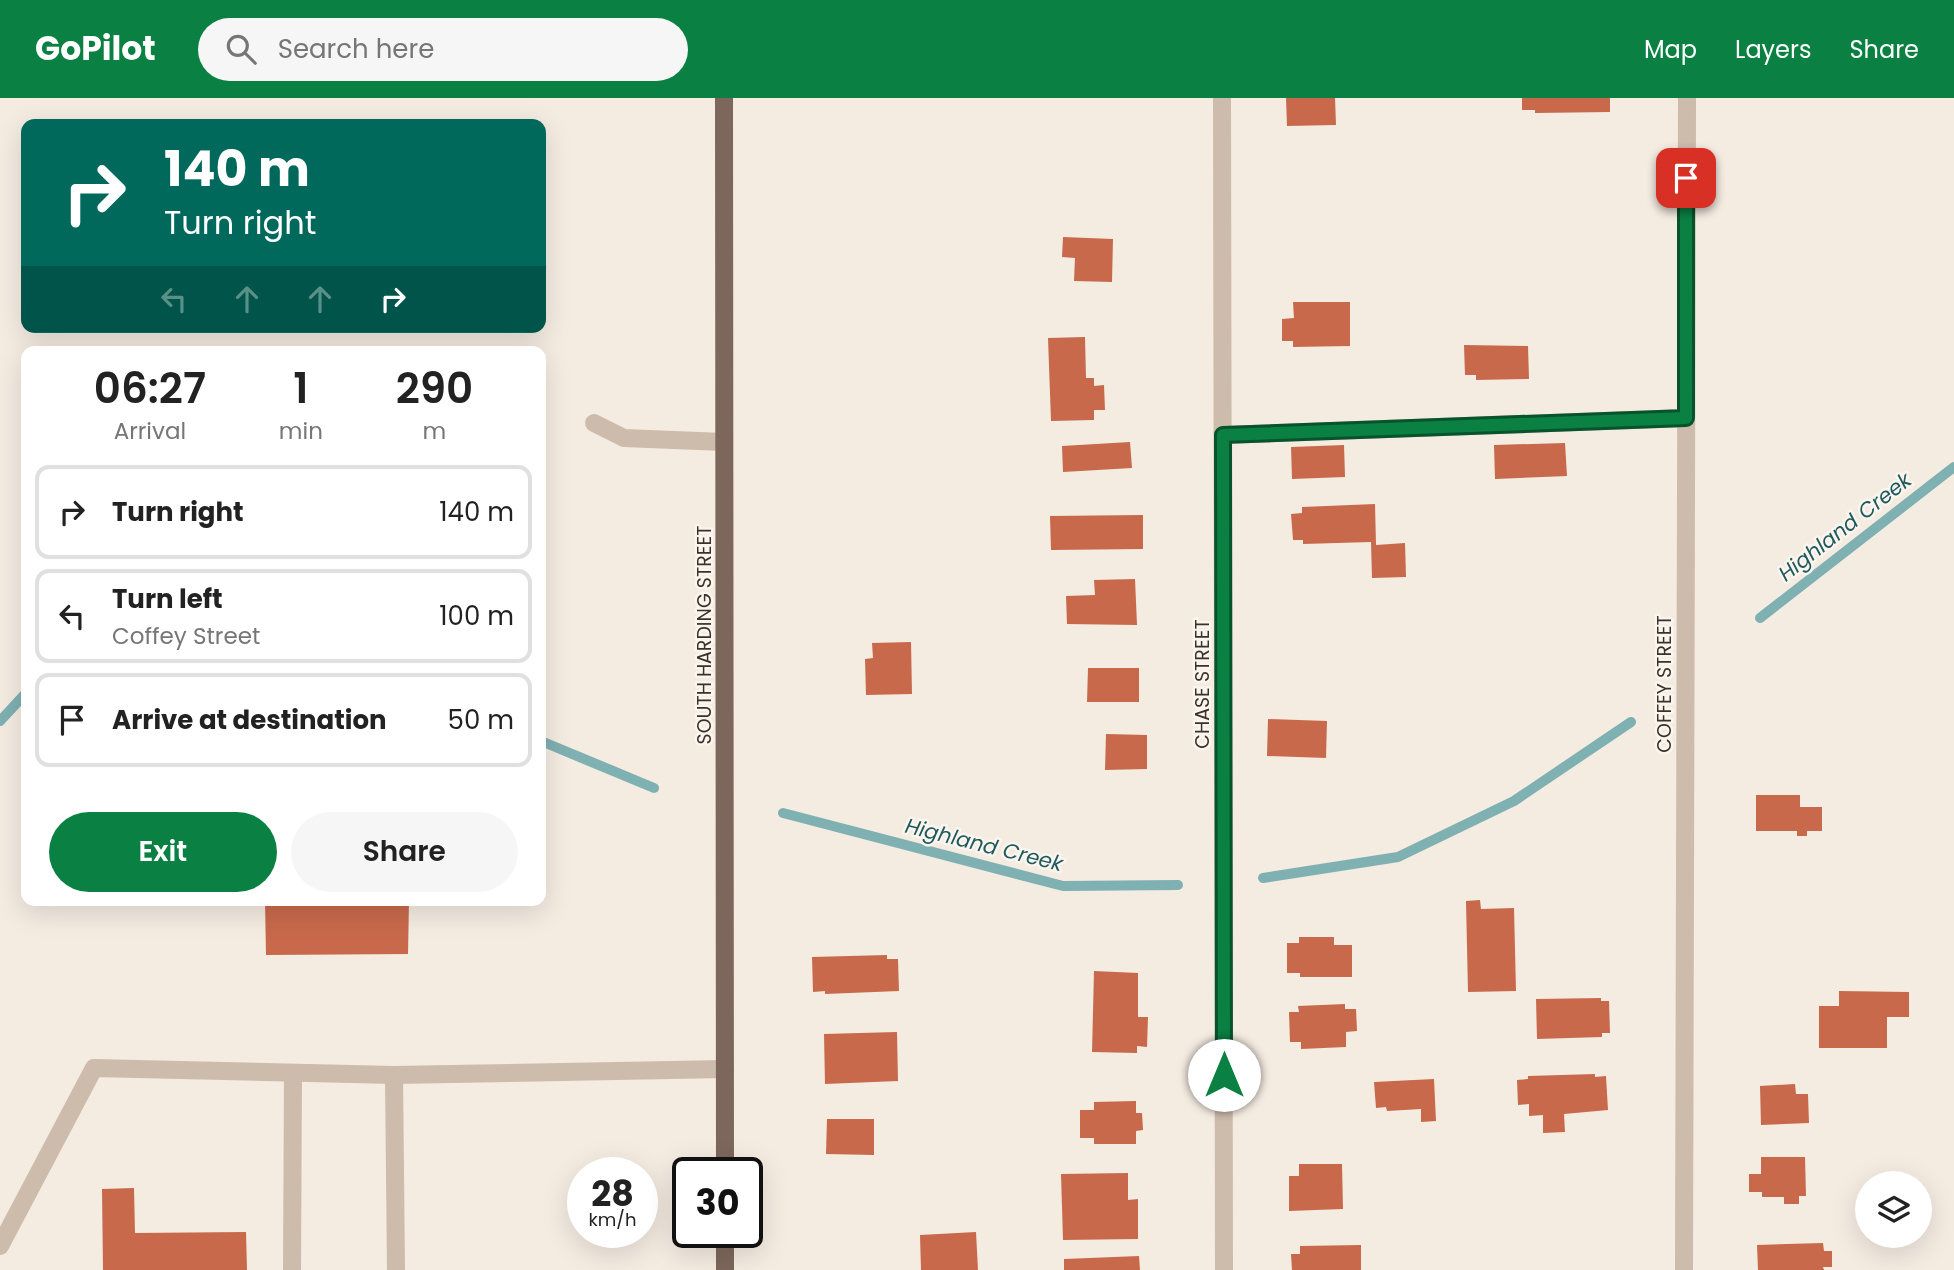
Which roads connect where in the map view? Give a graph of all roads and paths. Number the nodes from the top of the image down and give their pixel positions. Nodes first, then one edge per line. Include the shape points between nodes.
1 (724, 98) edge
2 (1222, 98) edge
3 (1686, 98) edge
4 (1686, 418) junction
5 (594, 423) dead end
6 (1223, 435) junction
7 (724, 442) junction
8 (725, 1069) junction
9 (293, 1073) junction
10 (394, 1075) junction
11 (725, 1157) edge
12 (0, 1246) edge
13 (725, 1248) edge
14 (292, 1270) edge
15 (396, 1270) edge
16 (725, 1270) edge
17 (1224, 1270) edge
18 (1684, 1270) edge

1 - 7 main road, SOUTH HARDING STREET
2 - 6 street, CHASE STREET
3 - 4 street, COFFEY STREET
4 - 6 street
4 - 18 street, COFFEY STREET
5 - 7 street via 624,438
6 - 17 street, CHASE STREET
7 - 8 main road, SOUTH HARDING STREET
8 - 10 street
8 - 11 main road, SOUTH HARDING STREET
9 - 10 street
9 - 12 street via 94,1068
9 - 14 street
10 - 15 street
13 - 16 main road

